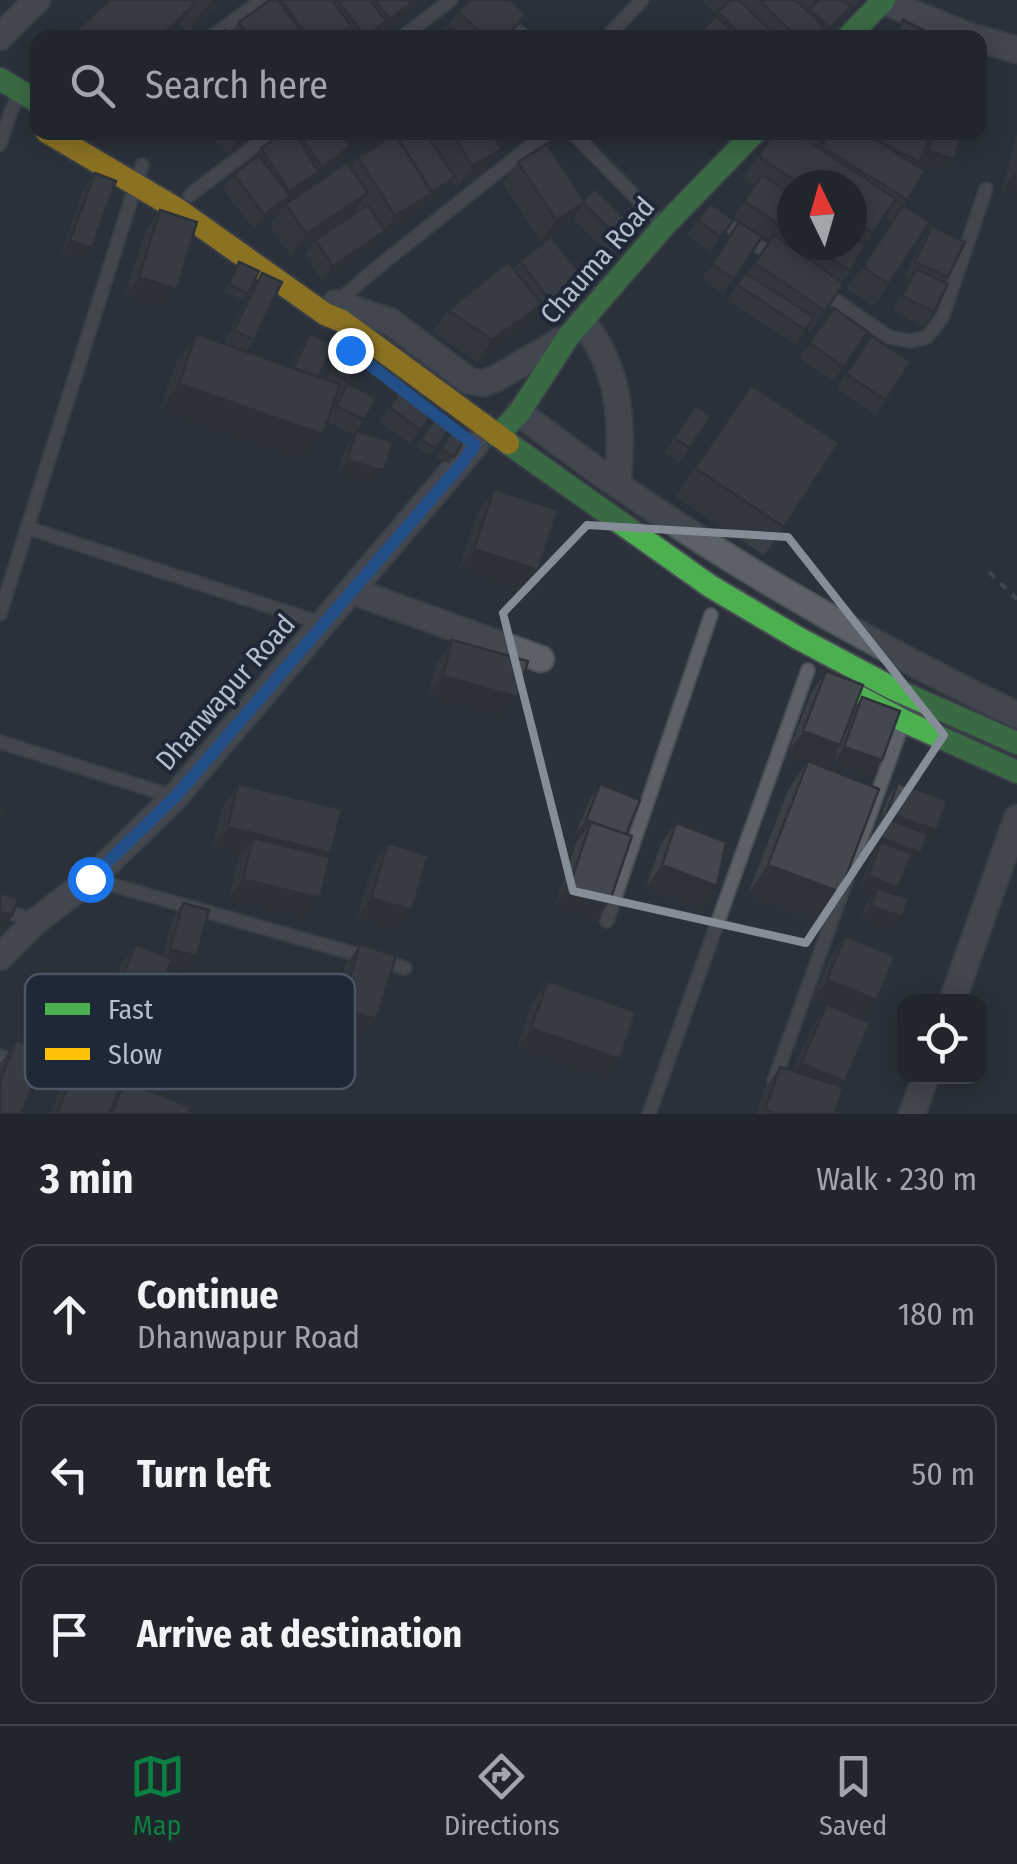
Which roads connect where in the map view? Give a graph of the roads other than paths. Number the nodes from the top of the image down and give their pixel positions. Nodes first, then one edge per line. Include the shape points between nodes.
1 (38, 0) edge
2 (262, 0) edge
3 (452, 0) edge
4 (480, 0) edge
5 (642, 0) edge
6 (882, 0) edge
7 (221, 30) edge
8 (412, 30) edge
9 (516, 30) edge
10 (614, 30) edge
11 (854, 30) edge
12 (957, 30) edge
13 (0, 37) edge
14 (987, 41) edge
15 (1017, 50) edge
16 (0, 79) edge
17 (17, 103) edge
18 (64, 140) edge
19 (96, 140) edge
20 (262, 140) edge
21 (538, 140) edge
22 (580, 140) edge
23 (747, 140) edge
24 (0, 144) edge
25 (138, 175) junction
26 (986, 189) dead end
27 (190, 195) junction
28 (690, 199) junction
29 (664, 226) junction
30 (797, 273) edge
31 (812, 284) edge
32 (334, 313) junction
33 (576, 329) junction
34 (519, 413) junction
35 (486, 441) junction
36 (618, 486) junction
37 (28, 528) junction
38 (617, 547) dead end
39 (352, 590) junction
40 (0, 614) edge
41 (711, 614) dead end
42 (324, 624) junction
43 (540, 659) dead end
44 (816, 674) joint
45 (1017, 715) edge
46 (904, 721) junction
47 (0, 742) edge
48 (1017, 743) edge
49 (1017, 772) edge
50 (175, 797) junction
51 (1017, 818) edge
52 (90, 879) junction
53 (0, 908) edge
54 (36, 921) junction
55 (607, 921) dead end
56 (0, 957) edge
57 (405, 968) dead end
58 (955, 994) edge
59 (0, 1056) edge
60 (25, 1064) edge
61 (774, 1080) edge
62 (923, 1084) edge
63 (649, 1114) edge
64 (912, 1114) edge

1 - 13 street
2 - 7 lane
3 - 8 lane
4 - 9 lane
5 - 10 lane
6 - 11 street
6 - 12 street
14 - 15 street
16 - 17 street
17 - 24 lane
18 - 25 street
19 - 25 street
20 - 27 lane
21 - 32 lane via 394,254
22 - 29 lane
23 - 28 street, Chauma Road
25 - 27 street
25 - 32 street
25 - 37 lane
26 - 31 lane via 942,318 928,337 889,336
27 - 32 street
28 - 29 street, Chauma Road
28 - 30 lane
29 - 33 street, Chauma Road
32 - 33 street via 391,322 469,381 483,383
32 - 35 street
33 - 34 street, Chauma Road
33 - 36 street via 604,356 617,392
34 - 35 street, Chauma Road
34 - 36 street
35 - 38 street
35 - 39 street, Dhanwapur Road
35 - 48 street via 546,472 798,638
36 - 45 street via 844,626
37 - 40 lane
37 - 42 lane
39 - 42 street, Dhanwapur Road
39 - 43 street
41 - 55 lane
42 - 50 street, Dhanwapur Road
44 - 46 street
44 - 63 lane
46 - 49 street
46 - 61 lane
47 - 50 lane
50 - 52 street, Dhanwapur Road
51 - 58 street
52 - 54 street, Dhanwapur Road
52 - 57 lane
53 - 54 lane
54 - 56 street, Dhanwapur Road
59 - 60 lane
62 - 64 street

